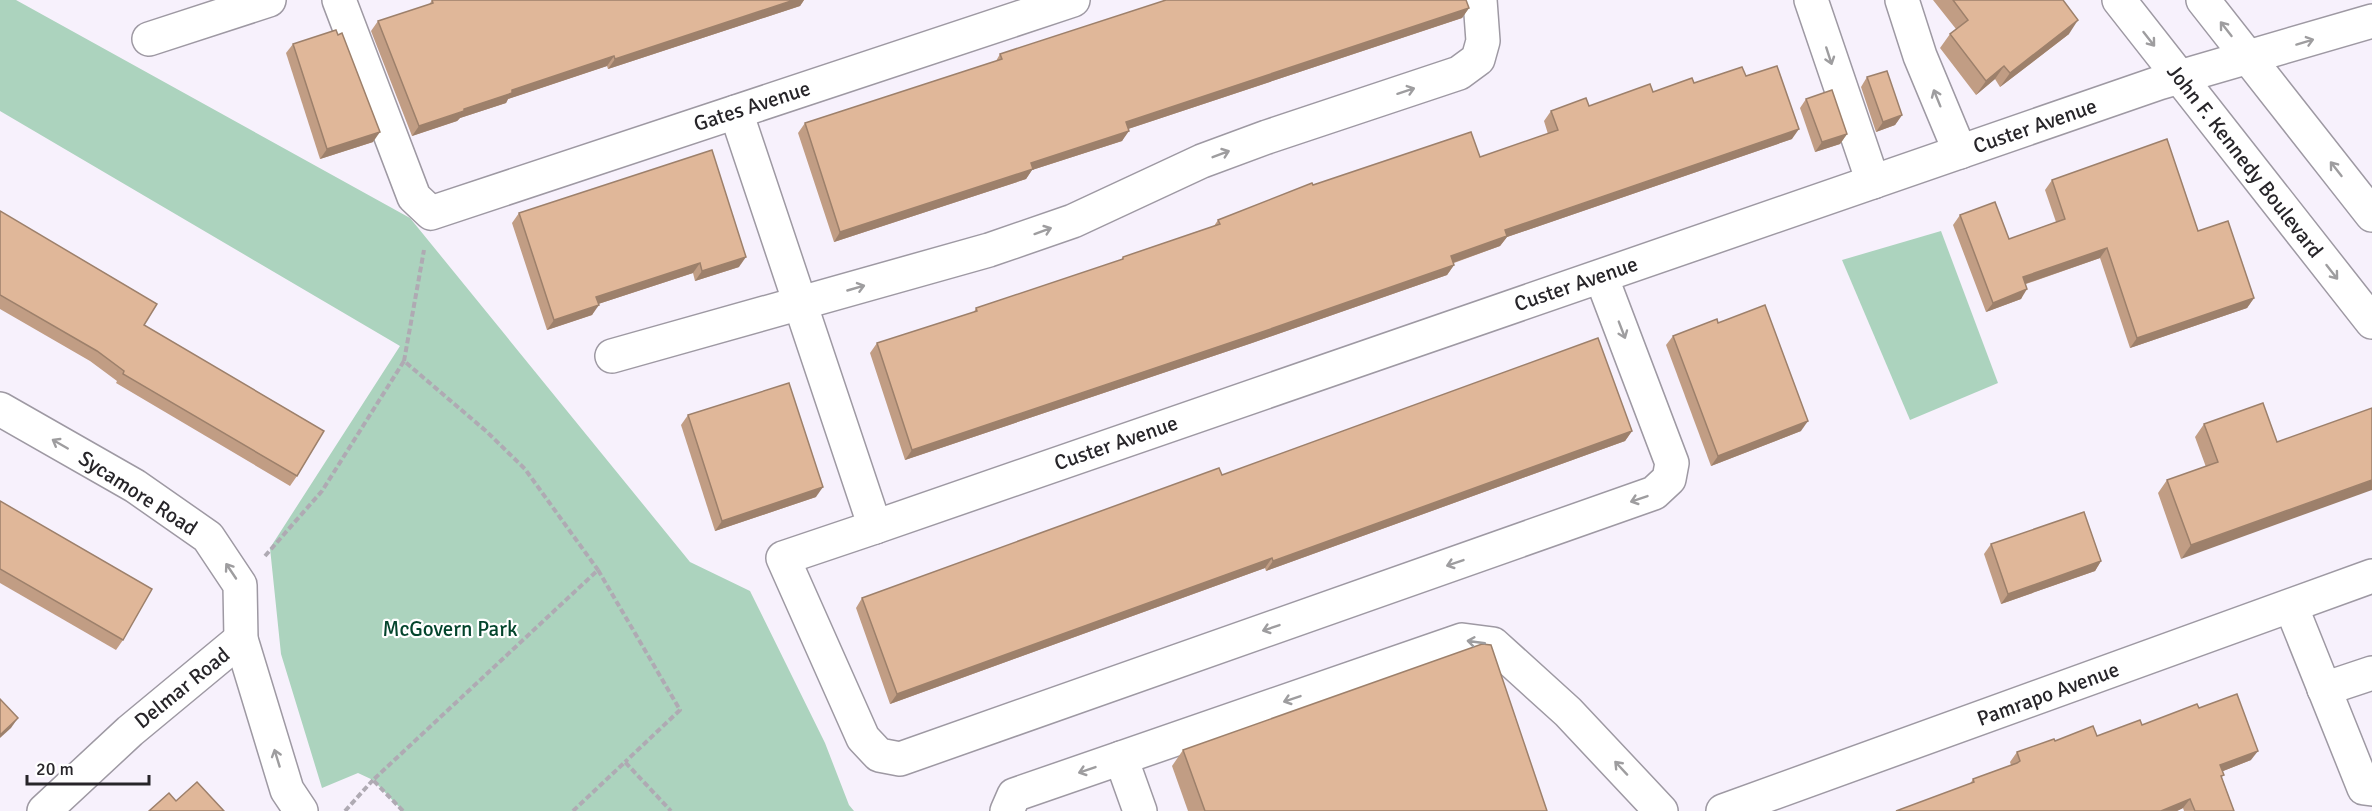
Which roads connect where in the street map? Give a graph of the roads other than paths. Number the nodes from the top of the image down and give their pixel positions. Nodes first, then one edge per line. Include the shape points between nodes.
1 (269, 0) edge
2 (339, 0) edge
3 (1073, 0) edge
4 (1480, 0) edge
5 (1811, 0) edge
6 (1902, 0) edge
7 (2119, 0) edge
8 (2203, 0) edge
9 (2372, 21) edge
10 (149, 39) dead end
11 (2249, 59) junction
12 (2180, 77) junction
13 (736, 112) junction
14 (1960, 152) junction
15 (1873, 182) junction
16 (2372, 215) edge
17 (1602, 276) junction
18 (800, 304) junction
19 (2372, 322) edge
20 (612, 356) dead end
21 (0, 410) edge
22 (874, 527) junction
23 (2372, 576) edge
24 (2290, 606) junction
25 (241, 639) junction
26 (2372, 674) edge
27 (2324, 689) junction
28 (1121, 758) junction
29 (2372, 789) edge
30 (44, 811) edge
31 (301, 811) edge
32 (1007, 811) edge
33 (1140, 811) edge
34 (1661, 811) edge
35 (1723, 811) edge

1 - 10 street
2 - 13 street, Gates Avenue via 414,197 431,213
3 - 13 street, Gates Avenue
18 -> 4 street via 989,250 1073,221 1224,153 1459,73 1478,59 1484,41
5 -> 15 street
14 -> 6 street via 1920,56
7 -> 12 street, John F. Kennedy Boulevard
11 -> 8 street
11 -> 9 street, Custer Avenue
11 - 12 street, Custer Avenue
16 -> 11 street
12 - 14 street, Custer Avenue
12 -> 19 street, John F. Kennedy Boulevard
13 - 18 street
14 - 15 street, Custer Avenue
15 - 17 street, Custer Avenue
17 - 22 street, Custer Avenue
17 -> 22 street, Custer Avenue via 1672,463 1669,479 1654,494 900,759 879,755 863,738 783,558
18 - 20 street
18 - 22 street
25 -> 21 street, Sycamore Road via 240,585 208,537 135,486
23 - 24 street, Pamrapo Avenue
24 - 27 street
24 - 35 street, Pamrapo Avenue
25 - 30 street, Delmar Road via 130,731
31 -> 25 street via 287,790
26 - 27 street
27 - 29 street via 2364,788
28 -> 32 street via 1014,795
28 - 33 street
34 -> 28 street via 1568,712 1493,644 1461,640

